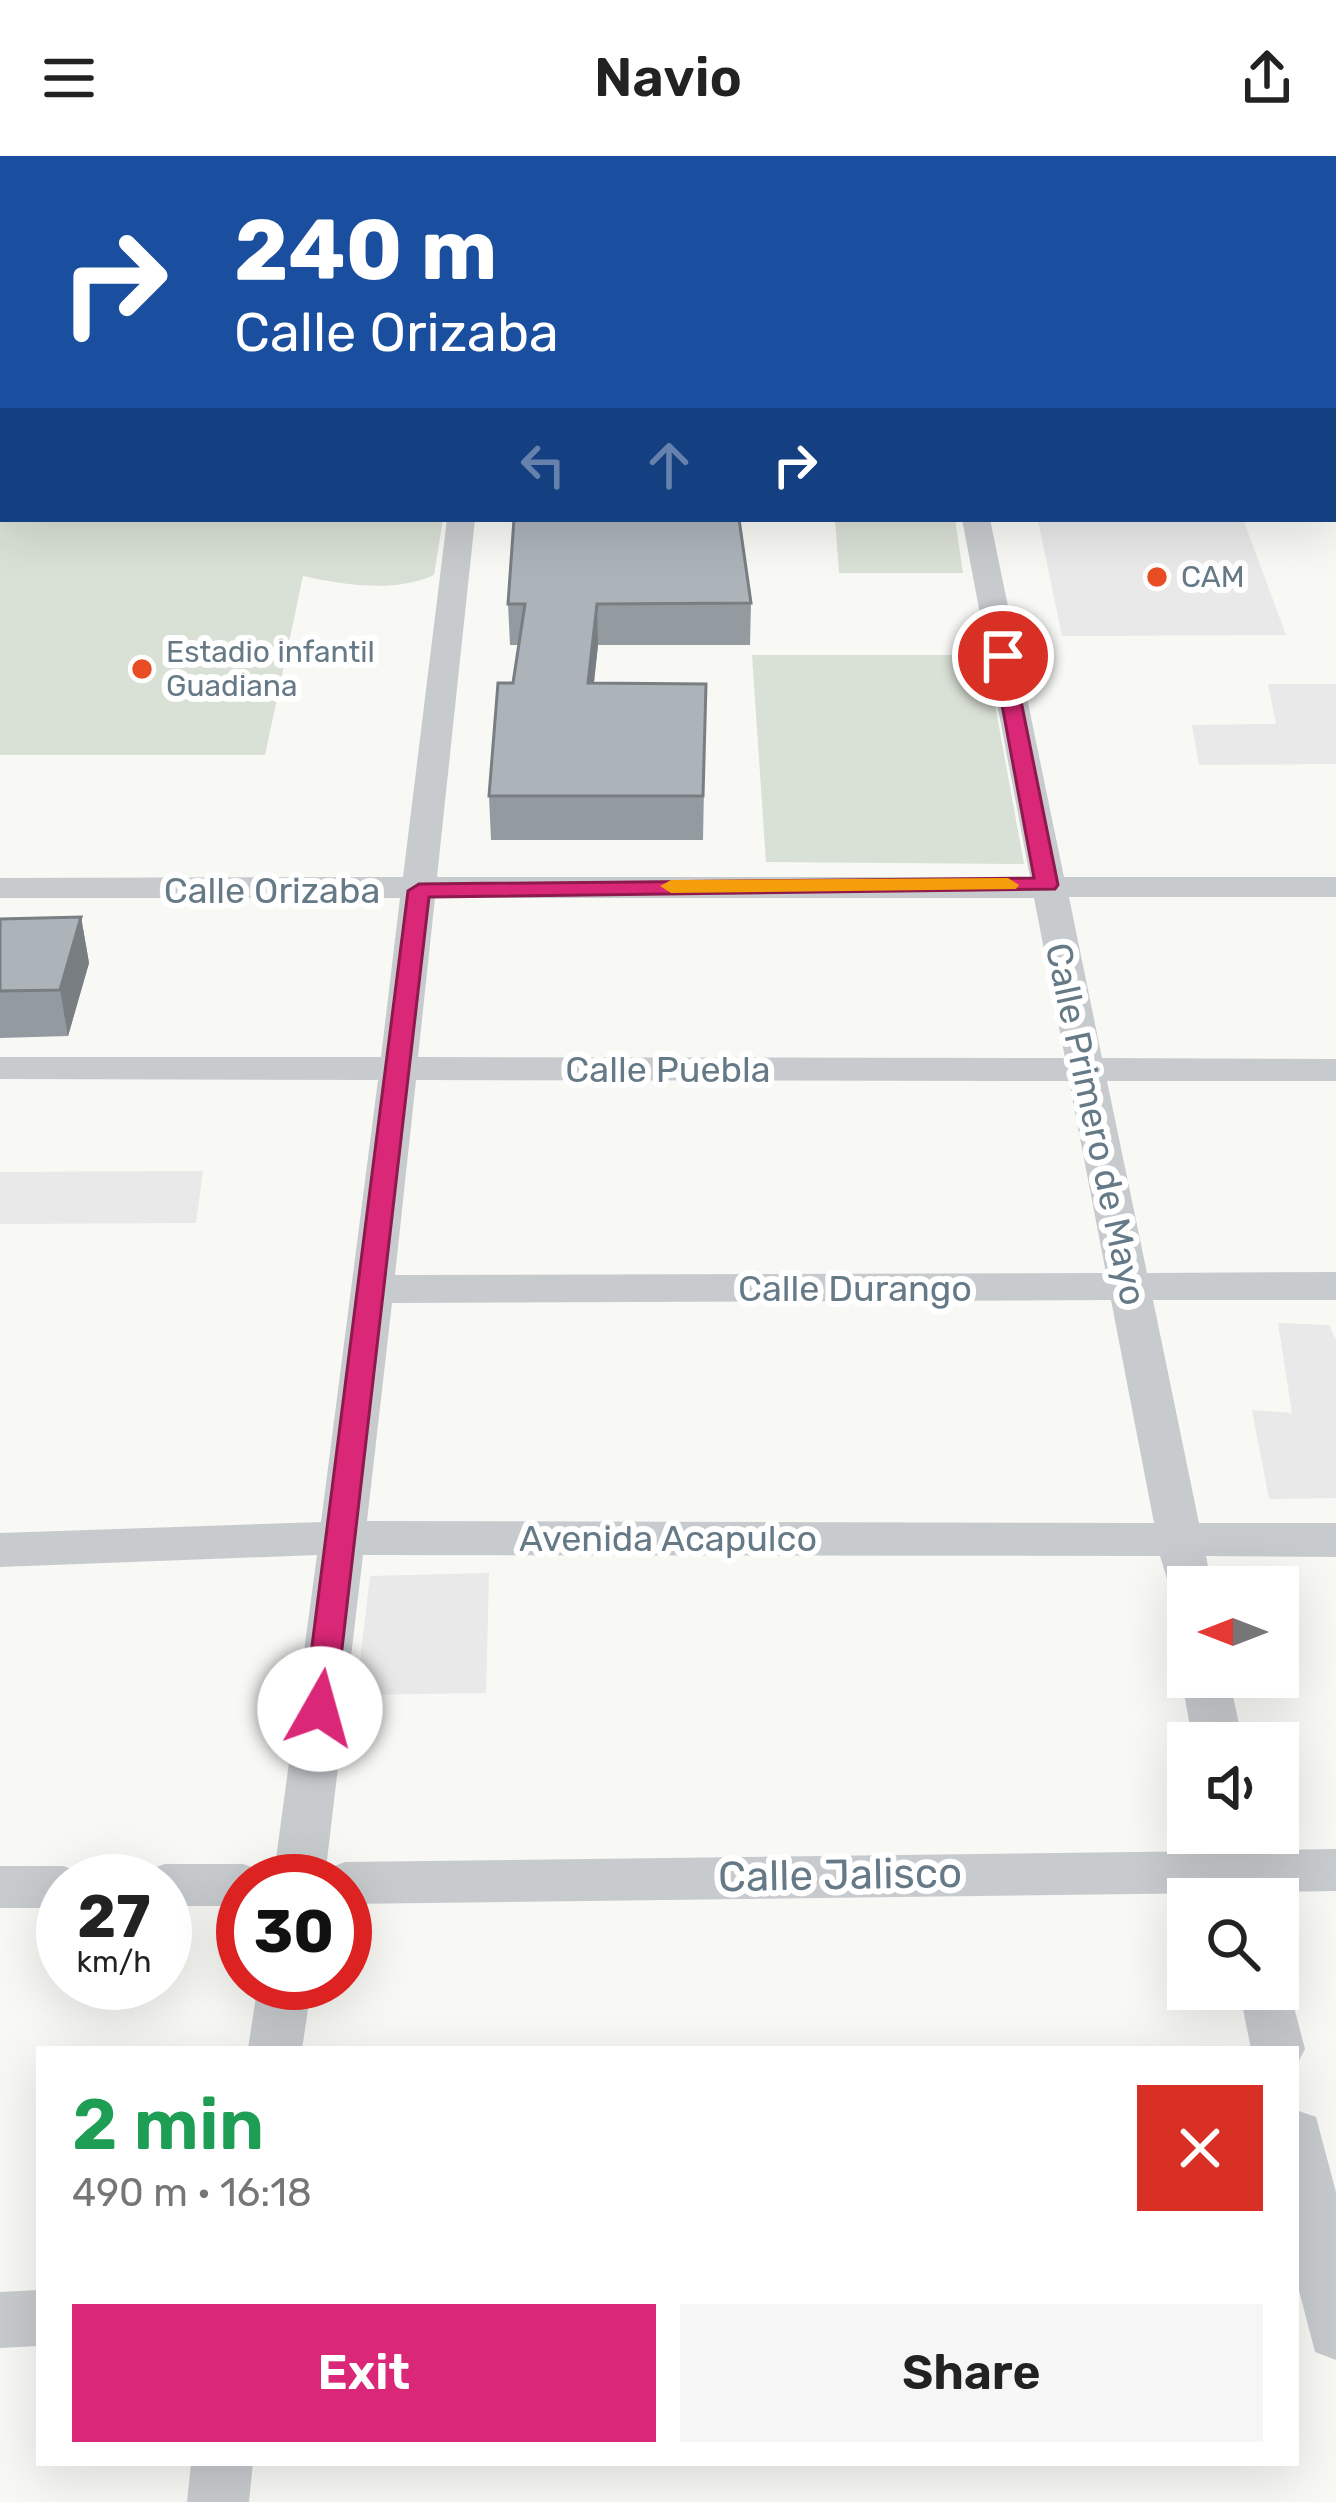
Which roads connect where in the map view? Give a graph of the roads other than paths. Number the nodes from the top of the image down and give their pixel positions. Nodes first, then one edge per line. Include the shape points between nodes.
1 (461, 522) edge
2 (977, 522) edge
3 (1047, 885) junction
4 (1336, 887) edge
5 (0, 888) edge
6 (419, 891) junction
7 (0, 1068) edge
8 (398, 1068) junction
9 (1336, 1070) edge
10 (1086, 1071) junction
11 (1336, 1286) edge
12 (1130, 1288) junction
13 (373, 1289) junction
14 (340, 1538) junction
15 (1180, 1538) junction
16 (1336, 1540) edge
17 (0, 1550) edge
18 (1185, 1566) edge
19 (302, 1854) edge
20 (1241, 1867) edge
21 (1336, 1870) edge
22 (372, 1883) edge
23 (0, 1887) edge
24 (36, 1887) edge
25 (280, 2010) edge
26 (1270, 2010) edge
27 (275, 2046) edge
28 (1277, 2046) edge
29 (1299, 2154) edge
30 (1324, 2309) edge
31 (36, 2318) edge
32 (0, 2320) edge
33 (222, 2466) edge
34 (218, 2502) edge

1 - 6 street
2 - 3 street, Calle Primero de Mayo
3 - 4 street, Calle Orizaba
3 - 6 street, Calle Orizaba
3 - 10 street, Calle Primero de Mayo
5 - 6 street, Calle Orizaba
6 - 8 street
7 - 8 street, Calle Puebla
8 - 10 street, Calle Puebla
8 - 13 street
9 - 10 street, Calle Puebla
10 - 12 street, Calle Primero de Mayo
11 - 12 street, Calle Durango
12 - 13 street, Calle Durango
12 - 15 street, Calle Primero de Mayo
13 - 14 street
14 - 15 street, Avenida Acapulco
14 - 17 street, Avenida Acapulco
14 - 19 street
15 - 16 street, Avenida Acapulco
15 - 18 street, Calle Primero de Mayo
20 - 21 street, Calle Jalisco
20 - 22 street, Calle Jalisco
23 - 24 street
25 - 27 street
26 - 28 street
29 - 30 street
31 - 32 street
33 - 34 street

